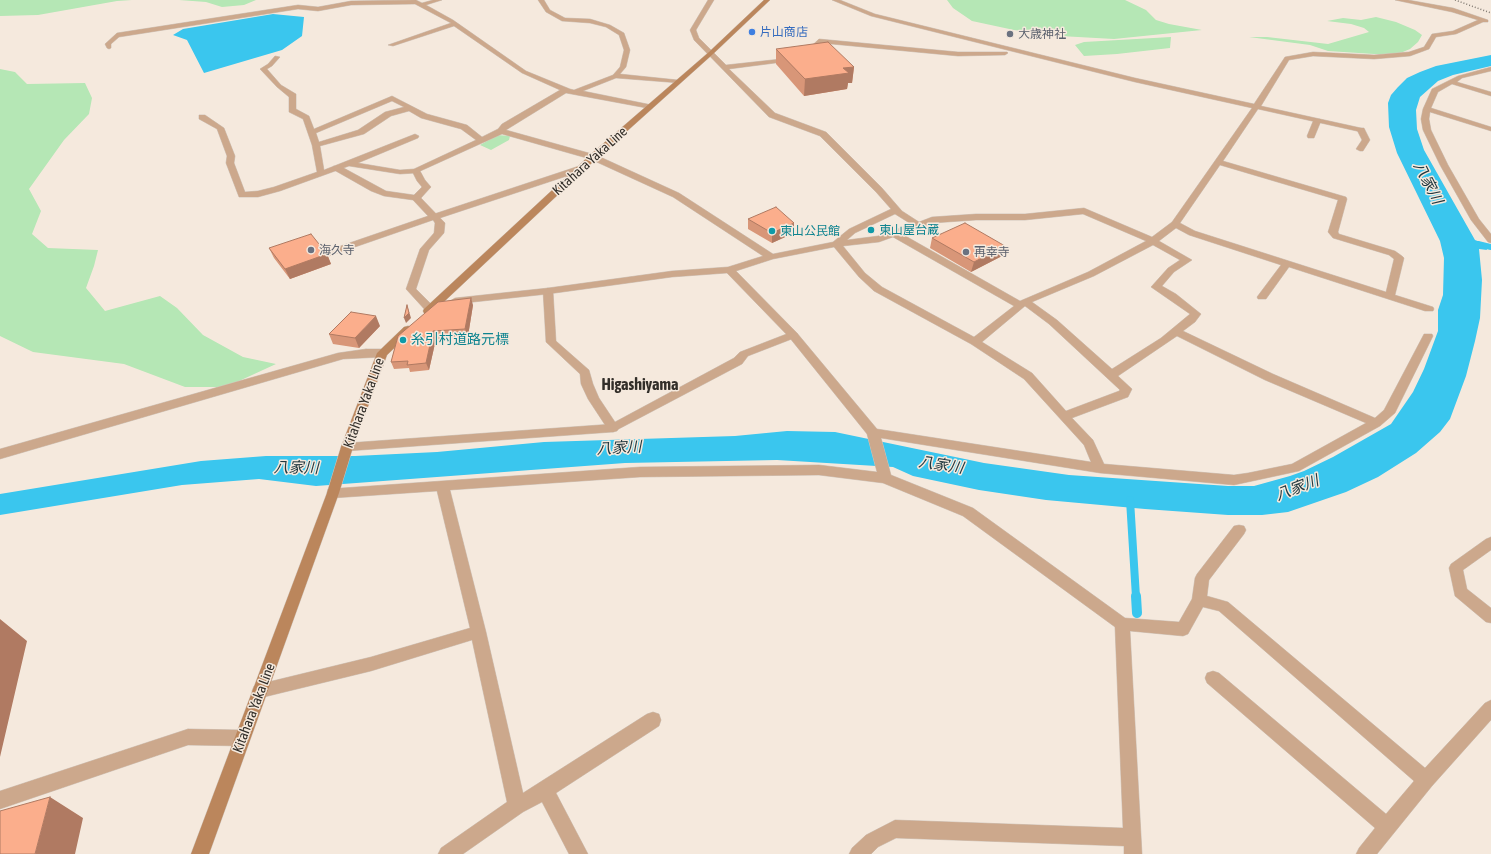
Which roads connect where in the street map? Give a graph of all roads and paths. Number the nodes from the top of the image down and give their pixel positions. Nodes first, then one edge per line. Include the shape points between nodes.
1 (439, 0) edge
2 (541, 0) edge
3 (711, 0) edge
4 (767, 0) edge
5 (835, 0) edge
6 (1398, 0) edge
7 (421, 5) junction
8 (1486, 19) edge
9 (455, 24) junction
10 (391, 45) dead end
11 (108, 47) dead end
12 (710, 53) junction
13 (1032, 54) junction
14 (277, 57) dead end
15 (725, 67) junction
16 (1491, 69) edge
17 (615, 76) junction
18 (678, 82) junction
19 (1451, 82) junction
20 (566, 90) junction
21 (575, 92) junction
22 (1491, 94) edge
23 (1256, 107) junction
24 (410, 108) junction
25 (649, 108) junction
26 (1427, 109) junction
27 (202, 117) dead end
28 (1317, 121) junction
29 (1491, 129) edge
30 (501, 131) junction
31 (312, 132) junction
32 (415, 136) dead end
33 (1311, 136) dead end
34 (481, 140) junction
35 (316, 145) junction
36 (1360, 149) dead end
37 (593, 157) junction
38 (1218, 162) junction
39 (348, 164) junction
40 (337, 168) junction
41 (582, 168) junction
42 (416, 171) junction
43 (321, 173) junction
44 (416, 198) junction
45 (896, 210) junction
46 (434, 217) junction
47 (917, 224) junction
48 (1175, 224) junction
49 (895, 234) junction
50 (1153, 240) junction
51 (1491, 240) edge
52 (836, 244) junction
53 (329, 253) dead end
54 (771, 257) junction
55 (1287, 264) junction
56 (728, 270) junction
57 (548, 291) junction
58 (1390, 296) junction
59 (1262, 297) dead end
60 (438, 303) junction
61 (1022, 303) junction
62 (1429, 309) dead end
63 (430, 310) junction
64 (1175, 331) junction
65 (793, 335) junction
66 (1428, 336) dead end
67 (975, 342) junction
68 (382, 353) junction
69 (1111, 374) junction
70 (1064, 416) junction
71 (1376, 423) junction
72 (613, 428) junction
73 (873, 433) junction
74 (348, 447) junction
75 (0, 454) edge
76 (1100, 468) junction
77 (885, 478) junction
78 (443, 487) junction
79 (333, 494) junction
80 (1239, 530) dead end
81 (1491, 542) edge
82 (1199, 600) junction
83 (1491, 617) edge
84 (1122, 624) junction
85 (478, 632) junction
86 (1213, 678) dead end
87 (260, 691) junction
88 (1491, 708) edge
89 (653, 720) dead end
90 (242, 738) junction
91 (1426, 780) junction
92 (545, 790) junction
93 (0, 800) edge
94 (517, 806) junction
95 (1388, 827) junction
96 (1132, 845) edge
97 (200, 854) edge
98 (447, 854) edge
99 (580, 854) edge
100 (858, 854) edge
101 (1365, 854) edge

1 - 7 street
2 - 17 street via 548,11 564,20 590,21 608,26 622,34 627,50 623,67
3 - 12 street via 693,30 696,39
4 - 12 main road, Kitahara Yaka Line
5 - 13 street via 873,15
6 - 8 street
7 - 9 street
7 - 11 street via 416,2 351,3 318,9 298,7 117,35
8 - 23 street via 1454,33 1434,35 1427,48 1410,54 1374,57 1312,54 1287,58
9 - 10 street
9 - 20 street via 524,72
12 - 15 street
12 - 18 main road, Kitahara Yaka Line
13 - 15 street via 958,54 819,41 806,54 781,61
13 - 23 street
14 - 31 street via 263,69 292,96 292,110 306,118
15 - 45 street via 772,115 823,134
16 - 19 street
17 - 18 street
17 - 21 street
18 - 25 main road, Kitahara Yaka Line
19 - 22 street
19 - 26 street via 1435,91
20 - 21 street
20 - 30 street via 505,126
21 - 25 street
23 - 28 street
23 - 38 street
24 - 31 street via 392,98
24 - 34 street via 424,116 464,127
24 - 35 street via 388,114 361,132
25 - 37 main road, Kitahara Yaka Line
26 - 29 street
26 - 51 street via 1427,130 1444,165 1475,220
27 - 43 street via 220,128 242,195 277,189
28 - 33 street
28 - 36 street via 1361,130 1366,140
30 - 34 street
30 - 37 street
31 - 35 street
32 - 39 street
34 - 42 street
35 - 43 street
37 - 41 main road, Kitahara Yaka Line
37 - 54 street via 676,195
38 - 48 street
38 - 58 street via 1343,199 1332,232 1336,236 1392,253 1399,258
39 - 40 street
39 - 42 street via 400,172
40 - 43 street
40 - 44 street via 384,193
41 - 46 street
41 - 60 main road, Kitahara Yaka Line
42 - 44 street via 427,186
44 - 46 street
45 - 47 street
45 - 52 street via 852,230
46 - 53 street
46 - 63 street via 440,223 439,233 425,249 411,289
47 - 49 street
47 - 50 street via 932,220 1026,217 1084,211
48 - 50 street
48 - 55 street via 1192,233
49 - 52 street via 879,239
49 - 61 street
50 - 61 street via 1091,274
50 - 64 street via 1187,260 1171,270 1156,287 1196,314
52 - 54 street
52 - 67 street via 862,275 878,289
54 - 56 street
55 - 58 street
55 - 59 street
56 - 57 street via 672,274
56 - 65 street
57 - 60 street
57 - 72 street via 551,342 585,373 594,399
58 - 62 street
60 - 63 main road, Kitahara Yaka Line
61 - 67 street
61 - 69 street via 1052,322
63 - 68 main road, Kitahara Yaka Line
64 - 69 street
64 - 71 street via 1269,377
65 - 72 street via 744,354 738,361
65 - 73 street
66 - 71 street via 1389,413
67 - 70 street via 1028,376
68 - 74 main road, Kitahara Yaka Line
68 - 75 street via 342,356
69 - 70 street via 1126,389 1124,394
70 - 76 street via 1089,443
71 - 76 street via 1295,468 1248,478 1234,480
72 - 74 street
73 - 76 street
73 - 77 street
74 - 79 main road, Kitahara Yaka Line
77 - 78 street via 819,470 733,470 640,472
77 - 84 street via 968,512
78 - 79 street
78 - 85 street
79 - 87 main road, Kitahara Yaka Line
80 - 82 street via 1202,578
81 - 83 street via 1456,568 1460,592
82 - 84 street via 1183,629
82 - 91 street via 1223,606
84 - 96 street
85 - 87 street via 371,664
85 - 94 street
86 - 95 street
87 - 90 main road, Kitahara Yaka Line
88 - 91 street
89 - 92 street
90 - 93 street via 188,737
90 - 97 main road, Kitahara Yaka Line
91 - 95 street
92 - 94 street
92 - 99 street
94 - 98 street
95 - 101 street
96 - 100 street via 895,829 872,841

